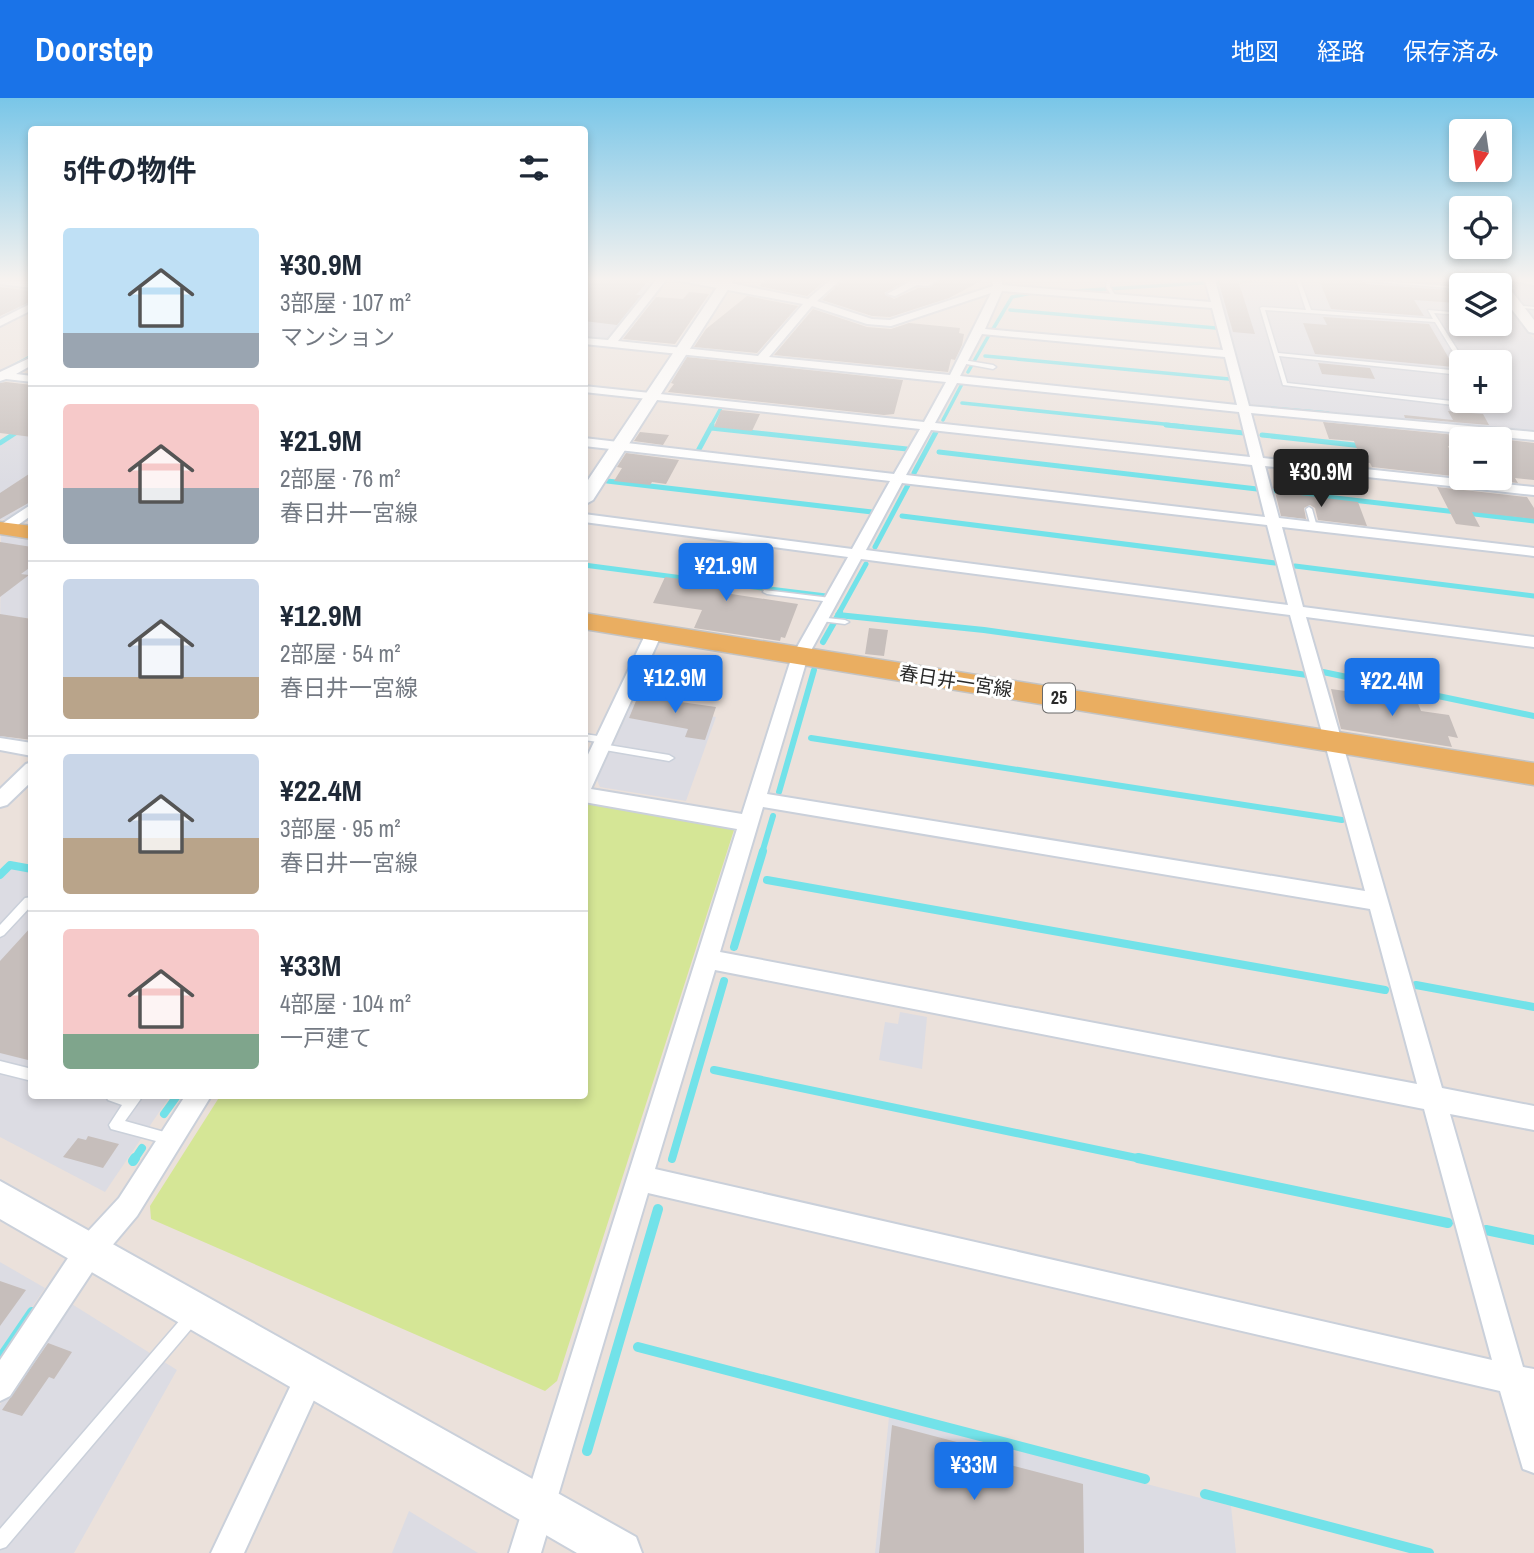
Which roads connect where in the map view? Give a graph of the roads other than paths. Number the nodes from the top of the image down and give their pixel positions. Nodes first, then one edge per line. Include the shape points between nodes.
1 (649, 348) edge
2 (682, 348) edge
3 (771, 348) edge
4 (972, 348) edge
5 (1162, 348) edge
6 (1227, 348) edge
7 (1274, 348) edge
8 (680, 351) junction
9 (1229, 354) junction
10 (1276, 354) junction
11 (761, 359) junction
12 (28, 362) edge
13 (966, 367) junction
14 (993, 367) dead end
15 (1449, 372) edge
16 (1, 376) edge
17 (28, 379) edge
18 (588, 389) edge
19 (651, 396) junction
20 (1449, 403) edge
21 (1243, 409) junction
22 (929, 425) junction
23 (1534, 436) edge
24 (588, 442) edge
25 (619, 446) junction
26 (1257, 460) junction
27 (899, 478) junction
28 (1534, 491) edge
29 (588, 494) edge
30 (1309, 509) dead end
31 (28, 511) edge
32 (588, 519) edge
33 (1273, 522) junction
34 (1314, 527) junction
35 (1, 528) edge
36 (28, 532) edge
37 (1534, 552) edge
38 (856, 554) junction
39 (767, 592) dead end
40 (1297, 612) junction
41 (833, 617) junction
42 (588, 622) edge
43 (654, 633) junction
44 (1534, 642) edge
45 (800, 656) junction
46 (588, 738) edge
47 (1333, 742) junction
48 (603, 743) junction
49 (0, 744) edge
50 (28, 749) edge
51 (669, 758) dead end
52 (28, 773) edge
53 (1534, 774) edge
54 (588, 775) edge
55 (588, 796) edge
56 (756, 799) junction
57 (0, 800) edge
58 (749, 823) junction
59 (28, 902) edge
60 (1378, 902) junction
61 (0, 932) edge
62 (707, 959) junction
63 (0, 1067) edge
64 (28, 1074) edge
65 (133, 1099) edge
66 (198, 1099) edge
67 (1434, 1099) junction
68 (1534, 1118) edge
69 (171, 1139) junction
70 (639, 1178) junction
71 (0, 1199) edge
72 (90, 1250) junction
73 (197, 1311) junction
74 (310, 1376) junction
75 (1523, 1381) edge
76 (0, 1386) edge
77 (1534, 1458) edge
78 (539, 1507) junction
79 (0, 1541) edge
80 (228, 1553) edge
81 (525, 1553) edge
82 (620, 1553) edge

1 - 8 street
2 - 8 street
3 - 11 street
4 - 13 street
5 - 9 street
6 - 9 street
7 - 10 lane
8 - 11 street
8 - 19 street
9 - 21 street
10 - 15 lane
10 - 20 lane via 1285,384 1293,387
11 - 13 street
12 - 16 street
13 - 14 lane
13 - 21 street
13 - 22 street
16 - 17 street
18 - 19 street
19 - 22 street
19 - 25 street
21 - 23 street
21 - 26 street
22 - 26 street
22 - 27 street
24 - 25 street
25 - 27 street
25 - 29 street
26 - 28 street
26 - 33 street
27 - 33 street
27 - 38 street
30 - 34 lane
31 - 35 street
32 - 38 street
33 - 34 street
33 - 40 street
34 - 37 street
35 - 36 main road
38 - 40 street
38 - 41 street
39 - 41 lane
40 - 44 street
40 - 47 street
41 - 45 street
42 - 43 main road, 春日井一宮線 / 25
43 - 45 main road, 春日井一宮線 / 25
43 - 48 street
45 - 47 main road, 春日井一宮線 / 25
45 - 56 street
46 - 48 lane
47 - 53 main road, 春日井一宮線 / 25
47 - 60 street
48 - 51 lane
48 - 54 street
49 - 50 street
52 - 57 street
55 - 58 street
56 - 58 street
56 - 60 street
58 - 62 street
59 - 61 lane
60 - 67 street
62 - 67 street
62 - 70 street
63 - 64 lane
65 - 69 lane via 115,1125
66 - 69 street
67 - 68 street
67 - 75 street
69 - 72 street via 128,1207
70 - 75 street
70 - 78 street
71 - 72 street
72 - 73 street
72 - 76 street
73 - 74 street
73 - 79 lane
74 - 78 street
74 - 80 street
75 - 77 street
78 - 81 street
78 - 82 street

